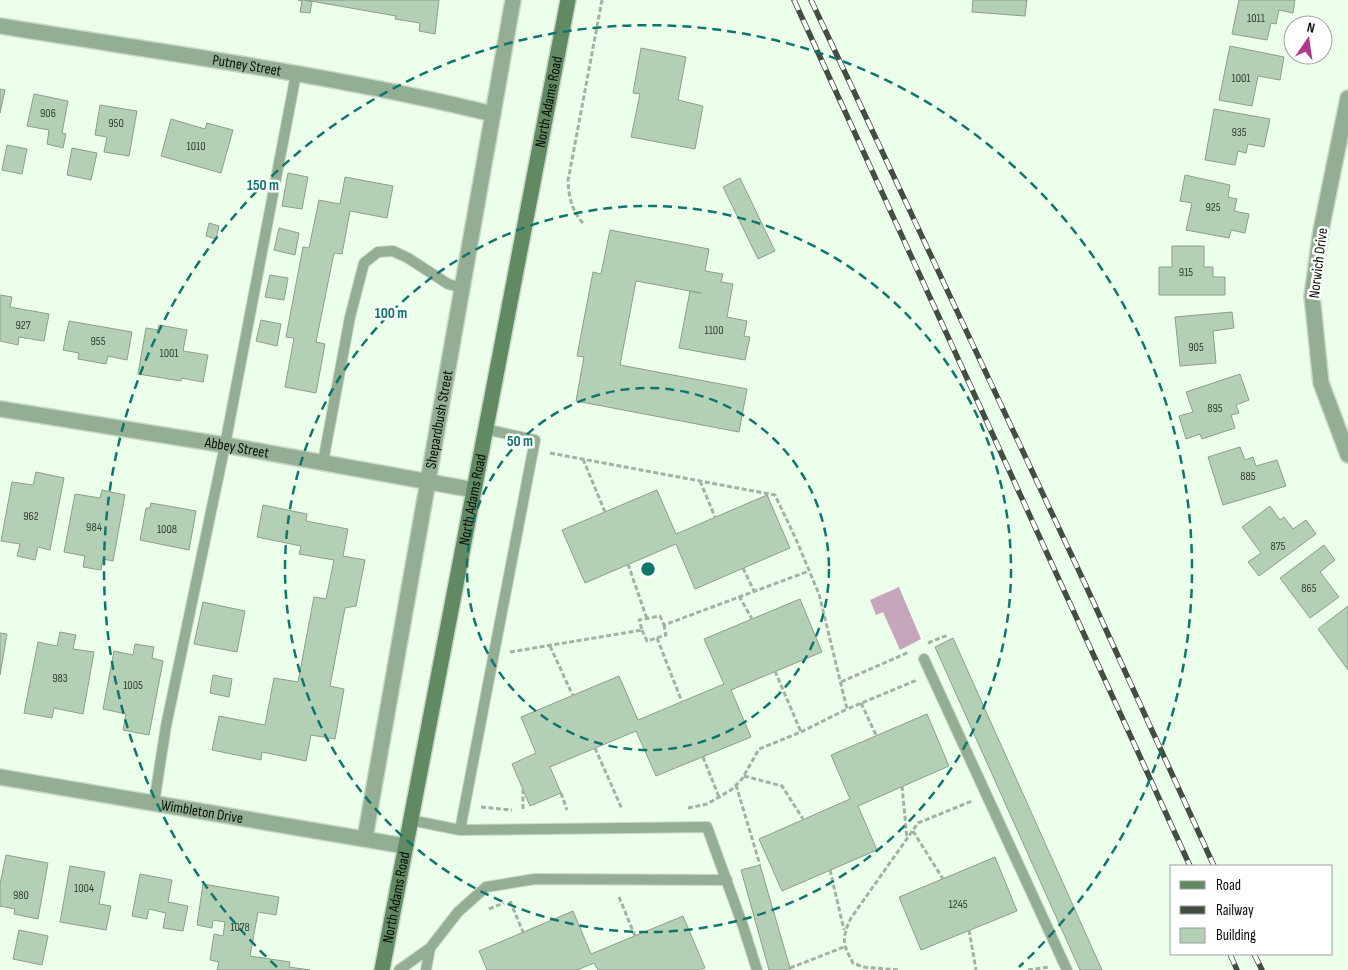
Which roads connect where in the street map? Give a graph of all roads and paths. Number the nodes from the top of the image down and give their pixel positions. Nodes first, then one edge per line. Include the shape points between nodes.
1 (513, 0) edge
2 (568, 0) edge
3 (602, 0) edge
4 (0, 26) edge
5 (296, 74) junction
6 (1348, 98) edge
7 (493, 114) junction
8 (1344, 134) edge
9 (583, 223) dead end
10 (463, 288) junction
11 (0, 408) edge
12 (485, 429) junction
13 (225, 444) junction
14 (547, 453) dead end
15 (1348, 455) edge
16 (583, 459) junction
17 (323, 462) junction
18 (428, 481) junction
19 (700, 482) junction
20 (474, 490) junction
21 (605, 512) dead end
22 (715, 517) dead end
23 (628, 564) dead end
24 (743, 568) dead end
25 (808, 570) junction
26 (754, 591) junction
27 (739, 596) junction
28 (647, 618) junction
29 (752, 619) dead end
30 (664, 625) junction
31 (642, 630) junction
32 (948, 634) dead end
33 (657, 638) junction
34 (550, 646) junction
35 (921, 646) dead end
36 (912, 650) dead end
37 (507, 653) dead end
38 (924, 659) dead end
39 (774, 672) dead end
40 (931, 674) junction
41 (841, 682) junction
42 (573, 696) dead end
43 (682, 702) dead end
44 (861, 703) junction
45 (847, 709) junction
46 (801, 732) junction
47 (876, 736) dead end
48 (595, 748) dead end
49 (702, 757) dead end
50 (744, 776) junction
51 (0, 777) edge
52 (736, 785) junction
53 (902, 786) dead end
54 (523, 789) dead end
55 (561, 793) dead end
56 (719, 797) junction
57 (976, 800) dead end
58 (154, 803) junction
59 (478, 807) dead end
60 (617, 809) dead end
61 (622, 809) junction
62 (632, 809) dead end
63 (682, 809) dead end
64 (560, 810) dead end
65 (567, 810) junction
66 (576, 810) dead end
67 (523, 811) junction
68 (531, 811) dead end
69 (803, 819) dead end
70 (410, 820) junction
71 (460, 830) junction
72 (913, 831) junction
73 (366, 838) junction
74 (907, 839) junction
75 (405, 846) junction
76 (760, 864) dead end
77 (830, 870) dead end
78 (943, 879) dead end
79 (727, 880) junction
80 (617, 892) dead end
81 (519, 897) dead end
82 (510, 901) junction
83 (484, 911) dead end
84 (970, 930) dead end
85 (844, 931) junction
86 (523, 932) dead end
87 (635, 936) dead end
88 (844, 947) junction
89 (430, 948) junction
90 (853, 963) junction
91 (1052, 966) dead end
92 (790, 968) dead end
93 (382, 970) edge
94 (399, 970) edge
95 (426, 970) edge
96 (757, 970) edge
97 (855, 970) edge
98 (898, 970) edge
99 (976, 970) edge
100 (1028, 970) edge
101 (1067, 970) edge

1 - 7 street, Shepardbush Street
2 - 12 main road, North Adams Road
3 - 9 path via 568,181 571,204
4 - 5 street, Putney Street
5 - 7 street, Putney Street
5 - 13 lane
6 - 8 street, Norwich Drive
7 - 10 street, Shepardbush Street
8 - 15 street, Norwich Drive via 1321,230 1312,296 1320,383
10 - 17 lane via 448,284 393,251 378,252 364,263 350,317
10 - 18 street, Shepardbush Street
11 - 13 street, Abbey Street
12 - 20 main road, North Adams Road
12 - 71 lane via 535,440
13 - 17 street, Abbey Street
13 - 58 lane via 166,726
14 - 16 path
16 - 19 path
16 - 21 path
17 - 18 street, Abbey Street
18 - 20 street, Abbey Street
18 - 73 street, Shepardbush Street
19 - 22 path
19 - 25 path via 774,495
20 - 70 main road, North Adams Road
23 - 28 path
24 - 26 path
25 - 26 path
25 - 41 path via 819,594
26 - 27 path
27 - 29 path
27 - 30 path
28 - 30 path via 660,616
28 - 31 path via 639,620
30 - 33 path via 666,635
31 - 33 path via 647,641
31 - 34 path
32 - 35 path
33 - 43 path
34 - 37 path
34 - 42 path
36 - 41 path
38 - 40 lane
39 - 46 path
40 - 44 path
40 - 101 lane
41 - 45 path
44 - 45 path
44 - 47 path
45 - 46 path
46 - 50 path via 759,749
48 - 61 path
49 - 56 path
50 - 52 path
50 - 69 path via 782,786
51 - 58 street, Wimbleton Drive
52 - 56 path
52 - 76 path
53 - 74 path
54 - 67 path
55 - 65 path
56 - 63 path via 707,804
57 - 72 path via 918,823
58 - 73 street, Wimbleton Drive
59 - 67 path
60 - 61 path
61 - 62 path
64 - 65 path
65 - 66 path
67 - 68 path
70 - 71 lane
70 - 75 main road, North Adams Road
71 - 79 lane via 707,827
72 - 74 path
72 - 78 path
73 - 75 street, Wimbleton Drive
74 - 85 path
75 - 93 main road, North Adams Road
77 - 85 path
79 - 89 lane via 535,879 486,887 458,912
79 - 96 lane
80 - 87 path
81 - 82 path
82 - 83 path
82 - 86 path
84 - 99 path
85 - 88 path
88 - 90 path
88 - 92 path
89 - 94 lane
89 - 95 lane
90 - 97 path
90 - 98 path
91 - 100 path

